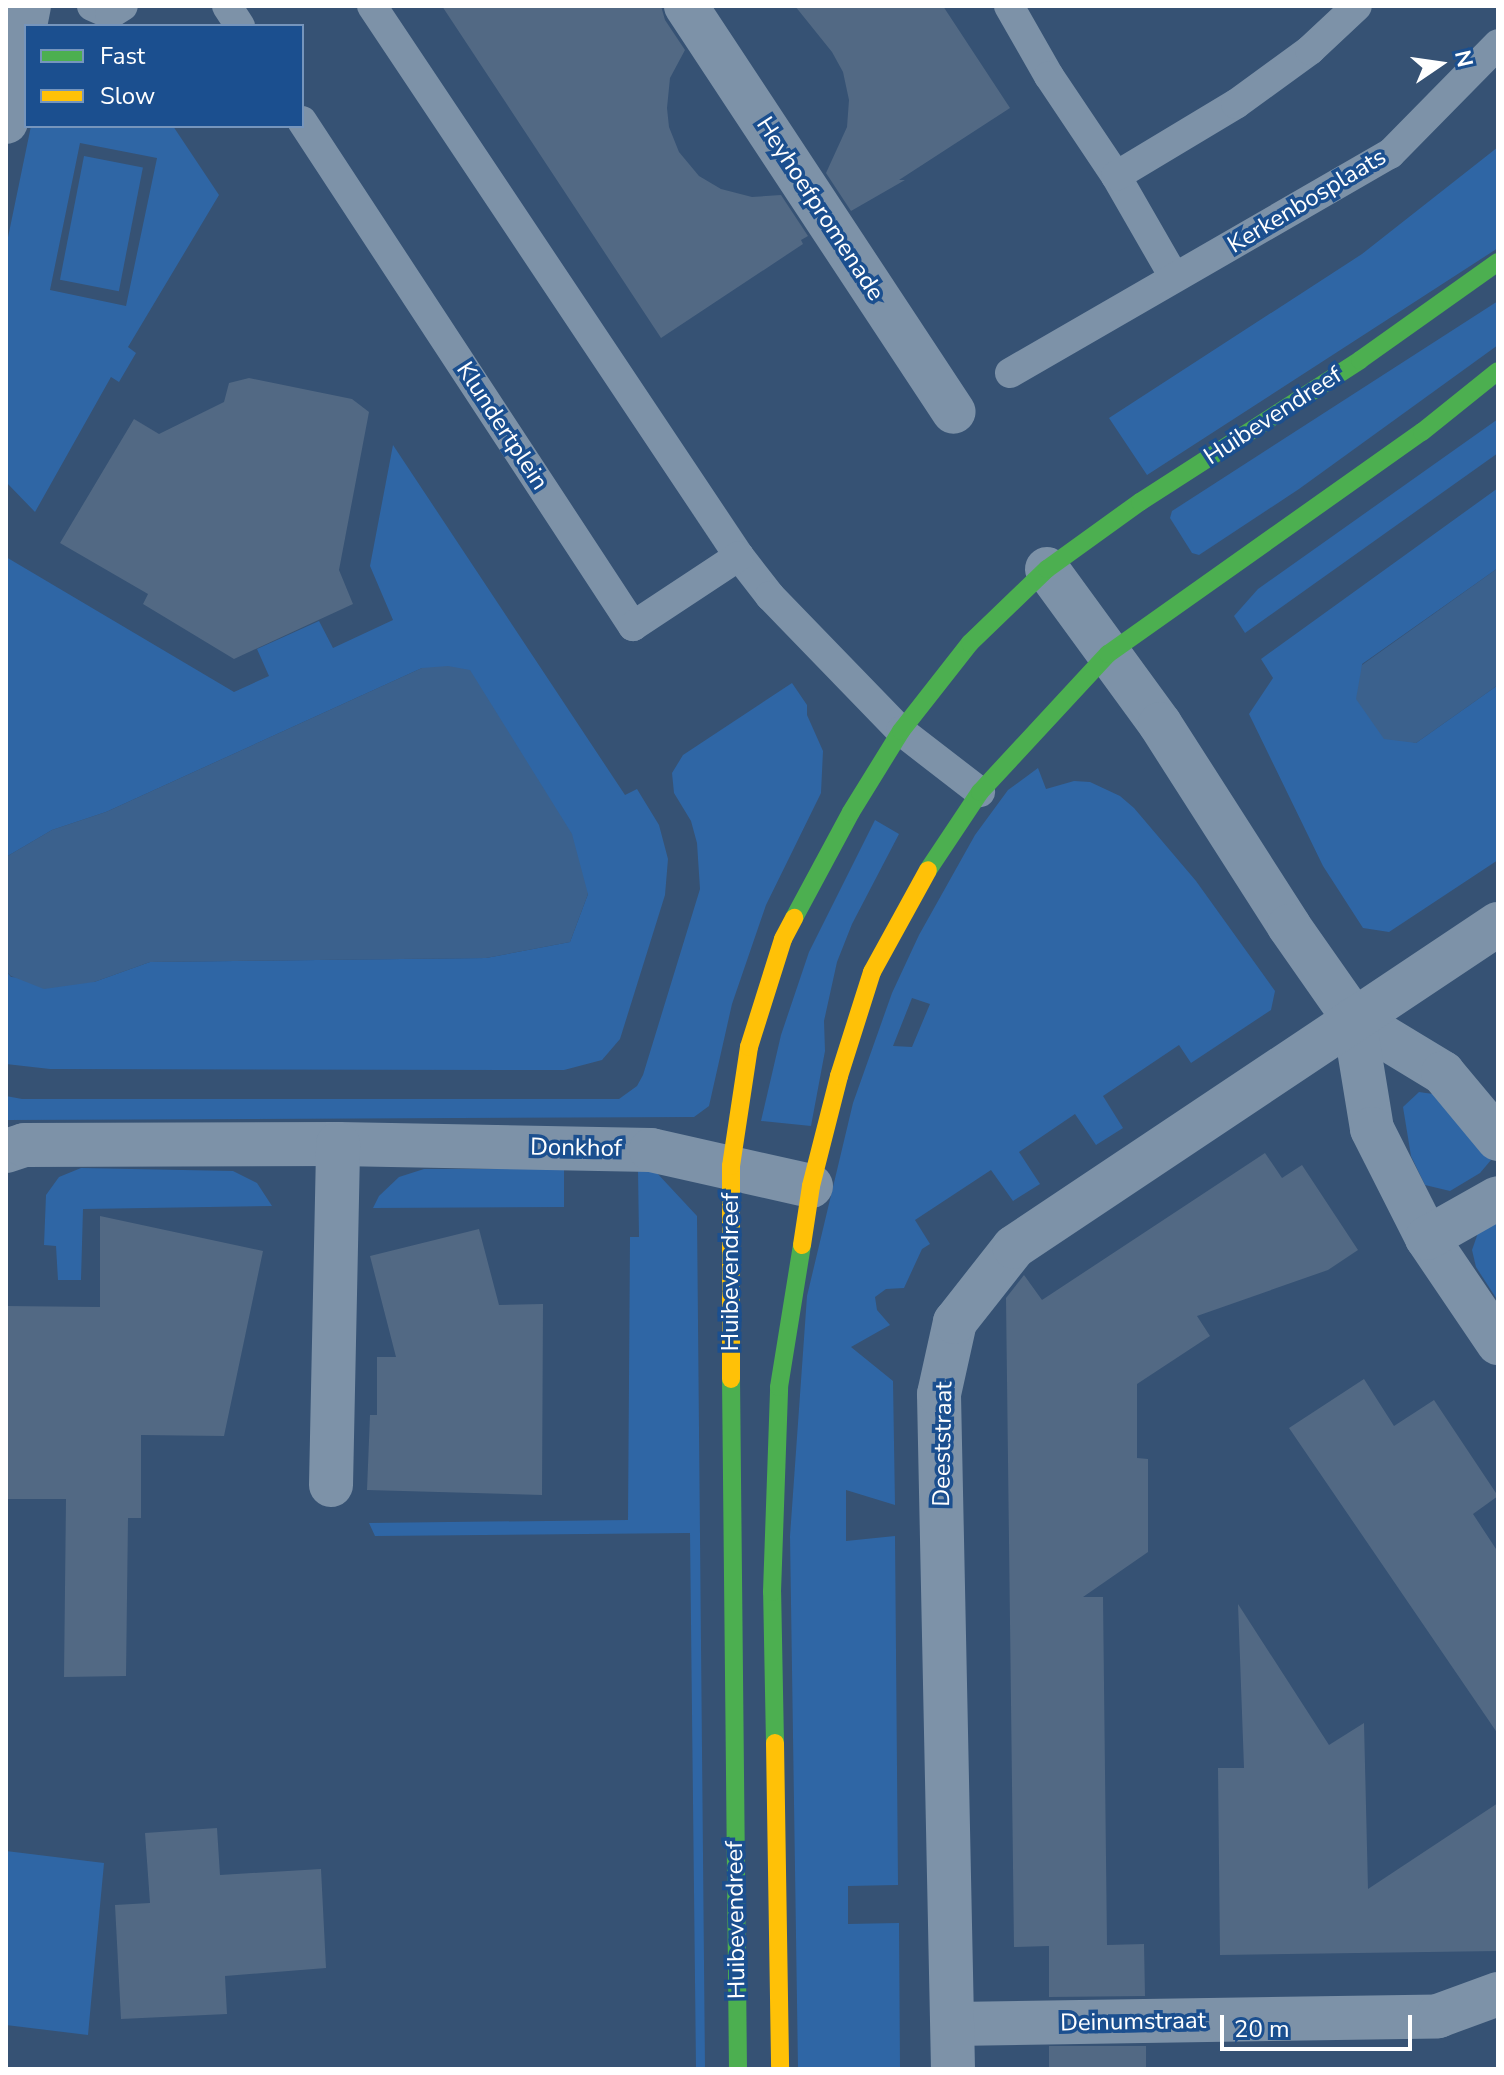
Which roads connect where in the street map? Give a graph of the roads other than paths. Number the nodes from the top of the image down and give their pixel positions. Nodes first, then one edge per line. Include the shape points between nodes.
1 (92, 6) edge
2 (123, 6) edge
3 (227, 6) edge
4 (372, 6) edge
5 (686, 6) edge
6 (1009, 6) edge
7 (1357, 6) edge
8 (239, 24) edge
9 (24, 31) edge
10 (1498, 44) edge
11 (6, 122) edge
12 (304, 124) edge
13 (1116, 176) junction
14 (1498, 262) edge
15 (1174, 277) junction
16 (1498, 371) edge
17 (1010, 373) dead end
18 (954, 412) dead end
19 (739, 556) junction
20 (1047, 569) junction
21 (1108, 654) junction
22 (901, 731) junction
23 (980, 792) junction
24 (1498, 924) edge
25 (1354, 1019) junction
26 (1498, 1139) edge
27 (338, 1144) junction
28 (6, 1151) edge
29 (731, 1166) junction
30 (811, 1186) junction
31 (1498, 1198) edge
32 (1427, 1238) junction
33 (1498, 1343) edge
34 (331, 1485) dead end
35 (1498, 1994) edge
36 (953, 2024) junction
37 (738, 2069) edge
38 (780, 2069) edge
39 (953, 2069) edge

1 - 2 lane via 110,14
3 - 8 lane
4 - 19 lane
5 - 18 street, Heyhoefpromenade
6 - 13 lane
7 - 13 lane via 1310,50 1236,104
9 - 11 street
10 - 15 lane, Kerkenbosplaats via 1390,154
12 - 19 lane, Klundertplein via 633,626
13 - 15 lane
14 - 20 street, Huibevendreef
15 - 17 lane, Kerkenbosplaats
16 - 21 street, Huibevendreef via 1422,432
19 - 22 lane via 770,596
20 - 21 street
20 - 22 street, Huibevendreef via 970,643
21 - 23 street, Huibevendreef
21 - 25 street
22 - 23 lane
22 - 29 street, Huibevendreef via 783,939 749,1047
23 - 30 street, Huibevendreef via 934,859 872,972
24 - 25 street, Deeststraat
25 - 26 street via 1443,1073
25 - 32 street via 1372,1129
25 - 36 street, Deeststraat via 1014,1247 955,1322 939,1394
27 - 28 street, Donkhof via 24,1145
27 - 29 street, Donkhof via 651,1150
27 - 34 street
29 - 30 street, Donkhof
29 - 37 street, Huibevendreef
30 - 38 street, Huibevendreef via 779,1387 777,1435 772,1592
31 - 32 street
32 - 33 street
35 - 36 street, Deinumstraat via 1438,2016
36 - 39 street

